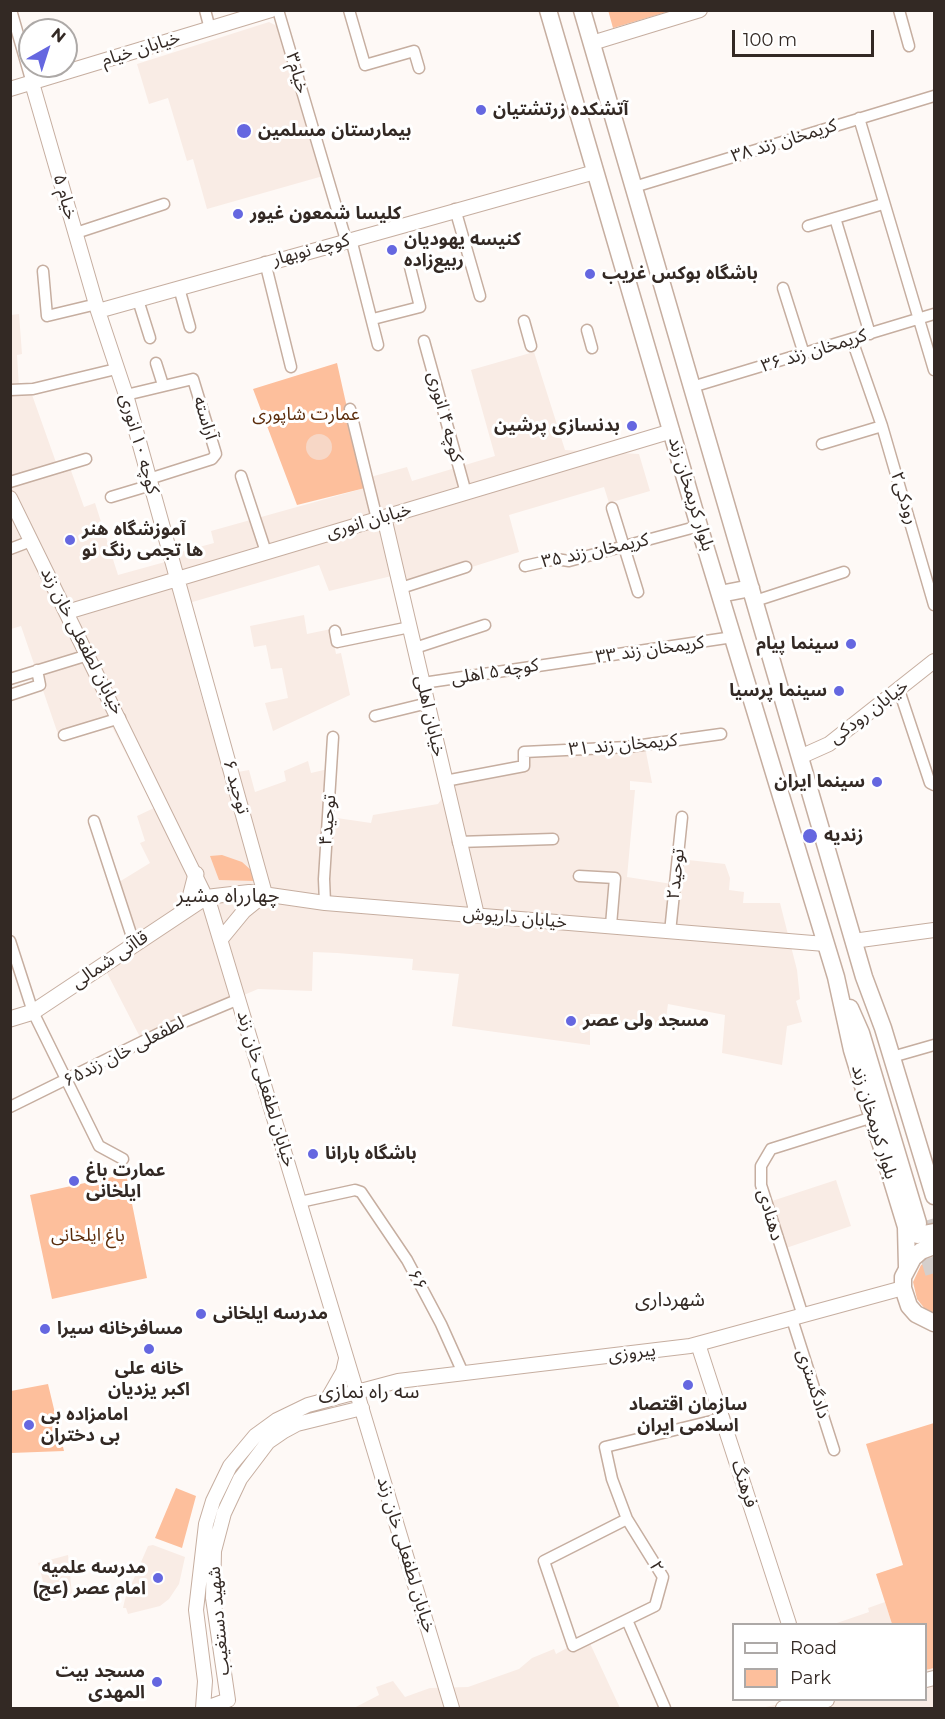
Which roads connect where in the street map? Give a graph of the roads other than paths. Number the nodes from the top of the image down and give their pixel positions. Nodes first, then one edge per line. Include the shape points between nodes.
1 (11, 10) edge
2 (205, 10) edge
3 (271, 10) edge
4 (278, 10) edge
5 (349, 10) edge
6 (548, 10) edge
7 (582, 10) edge
8 (899, 10) edge
9 (698, 11) edge
10 (210, 29) junction
11 (592, 43) junction
12 (909, 46) dead end
13 (419, 69) dead end
14 (32, 83) junction
15 (10, 90) edge
16 (934, 96) edge
17 (859, 118) junction
18 (595, 172) junction
19 (634, 187) junction
20 (164, 204) dead end
21 (883, 204) junction
22 (455, 209) junction
23 (835, 218) junction
24 (808, 226) dead end
25 (76, 233) junction
26 (348, 239) junction
27 (265, 262) junction
28 (410, 267) dead end
29 (43, 271) dead end
30 (178, 288) junction
31 (783, 288) dead end
32 (480, 296) dead end
33 (138, 300) junction
34 (97, 308) junction
35 (934, 314) edge
36 (373, 319) junction
37 (918, 319) junction
38 (524, 321) dead end
39 (190, 327) dead end
40 (587, 330) dead end
41 (870, 334) junction
42 (150, 338) dead end
43 (852, 340) junction
44 (424, 341) dead end
45 (378, 345) dead end
46 (531, 346) dead end
47 (592, 348) dead end
48 (804, 354) junction
49 (156, 363) dead end
50 (291, 367) dead end
51 (116, 369) junction
52 (934, 370) edge
53 (163, 385) junction
54 (692, 387) junction
55 (10, 390) edge
56 (126, 395) junction
57 (350, 409) dead end
58 (882, 426) junction
59 (672, 431) junction
60 (822, 444) dead end
61 (86, 459) dead end
62 (241, 477) dead end
63 (10, 482) edge
64 (150, 482) junction
65 (466, 493) junction
66 (111, 497) dead end
67 (10, 498) edge
68 (612, 508) dead end
69 (381, 518) junction
70 (699, 526) junction
71 (31, 541) junction
72 (626, 548) junction
73 (10, 549) edge
74 (266, 552) junction
75 (525, 566) dead end
76 (466, 567) dead end
77 (844, 572) dead end
78 (176, 578) junction
79 (401, 588) junction
80 (638, 592) dead end
81 (720, 594) junction
82 (753, 594) junction
83 (934, 605) edge
84 (67, 612) junction
85 (485, 626) dead end
86 (410, 627) junction
87 (335, 631) dead end
88 (733, 637) junction
89 (415, 648) junction
90 (88, 655) junction
91 (934, 661) edge
92 (568, 662) joint
93 (37, 670) junction
94 (10, 679) edge
95 (205, 681) joint
96 (423, 683) junction
97 (899, 690) junction
98 (10, 695) edge
99 (428, 704) junction
100 (375, 716) dead end
101 (120, 718) junction
102 (721, 734) dead end
103 (64, 735) dead end
104 (333, 737) dead end
105 (800, 757) junction
106 (445, 781) junction
107 (934, 785) edge
108 (682, 817) dead end
109 (94, 820) dead end
110 (553, 839) dead end
111 (458, 842) junction
112 (196, 874) junction
113 (579, 876) dead end
114 (265, 894) junction
115 (206, 897) junction
116 (325, 903) junction
117 (187, 909) junction
118 (477, 915) junction
119 (611, 926) junction
120 (934, 930) edge
121 (670, 932) junction
122 (221, 939) junction
123 (10, 940) edge
124 (853, 941) junction
125 (134, 943) junction
126 (825, 944) junction
127 (836, 977) junction
128 (864, 977) junction
129 (239, 999) junction
130 (33, 1012) junction
131 (10, 1019) edge
132 (934, 1045) edge
133 (892, 1057) junction
134 (69, 1081) junction
135 (10, 1107) edge
136 (873, 1117) junction
137 (123, 1159) dead end
138 (934, 1196) edge
139 (300, 1202) junction
140 (922, 1225) edge
141 (934, 1246) edge
142 (907, 1267) junction
143 (903, 1288) junction
144 (797, 1317) junction
145 (934, 1323) edge
146 (698, 1344) junction
147 (346, 1358) junction
148 (463, 1373) junction
149 (357, 1392) junction
150 (327, 1400) junction
151 (362, 1408) junction
152 (294, 1418) junction
153 (724, 1418) junction
154 (834, 1450) dead end
155 (627, 1519) junction
156 (627, 1620) junction
157 (789, 1623) edge
158 (812, 1701) edge
159 (205, 1708) edge
160 (452, 1708) edge
161 (665, 1708) edge
162 (783, 1708) edge

1 - 14 street
2 - 10 street
3 - 10 street, خیابان خیام
4 - 26 street, خیام۳
5 - 13 street via 365,65 414,51
6 - 18 main road, بلوار کریمخان زند
7 - 11 main road, بلوار کریمخان زند
8 - 12 street
9 - 11 street
10 - 14 street, خیابان خیام
11 - 19 main road, بلوار کریمخان زند
14 - 15 street, خیابان خیام
14 - 25 street, ۵ خیام
16 - 17 street, کریمخان زند ۳۸
17 - 19 street, کریمخان زند ۳۸
17 - 21 street
18 - 22 street, کوچه نوبهار
18 - 59 main road, بلوار کریمخان زند
19 - 54 main road, بلوار کریمخان زند
20 - 25 street
21 - 23 street
21 - 37 street
22 - 26 street, کوچه نوبهار
22 - 32 street
23 - 24 street
23 - 41 street
25 - 34 street, ۵ خیام
26 - 27 street, کوچه نوبهار
26 - 36 street, خیام۳
27 - 30 street, کوچه نوبهار
27 - 50 street
28 - 36 street via 420,307
29 - 34 street via 48,315
30 - 33 street, کوچه نوبهار
30 - 39 street
31 - 48 street
33 - 34 street, کوچه نوبهار
33 - 42 street
34 - 51 street, کوچه ۱۰ انوری
35 - 37 street, کریمخان زند ۳۶
36 - 45 street, خیام۳
37 - 41 street, کریمخان زند ۳۶
37 - 52 street
38 - 46 street
40 - 47 street
41 - 43 street, کریمخان زند ۳۶
43 - 48 street, کریمخان زند ۳۶
43 - 58 street, رودکی۲
44 - 65 street, کوچه ۴ انوری
48 - 54 street, کریمخان زند ۳۶
49 - 53 street
51 - 55 street
51 - 56 street, کوچه ۱۰ انوری
53 - 56 street, آراسته
53 - 64 street, آراسته via 193,379 216,457
54 - 82 main road, بلوار کریمخان زند
56 - 64 street, کوچه ۱۰ انوری
57 - 69 street
58 - 60 street
58 - 83 street, رودکی۲
59 - 65 street, خیابان انوری
59 - 70 main road, بلوار کریمخان زند
61 - 63 street
62 - 74 street
64 - 66 street
64 - 78 street, کوچه ۱۰ انوری
65 - 69 street, خیابان انوری
67 - 71 street, خیابان لطفعلی خان زند
68 - 72 street
69 - 74 street, خیابان انوری
69 - 79 street, خیابان اهلی
70 - 72 street, کریمخان زند ۳۵
70 - 81 main road, بلوار کریمخان زند
71 - 73 street
71 - 84 street, خیابان لطفعلی خان زند
72 - 75 street, کریمخان زند ۳۵
72 - 80 street
74 - 78 street, خیابان انوری
76 - 79 street
77 - 82 street
78 - 84 street, خیابان انوری
78 - 95 street, کوچه ۱۰ انوری
79 - 86 street, خیابان اهلی
81 - 82 main road
81 - 88 main road, بلوار کریمخان زند
82 - 105 main road, بلوار کریمخان زند
84 - 90 street, خیابان لطفعلی خان زند
85 - 89 street
86 - 87 street via 337,642
86 - 89 street, خیابان اهلی
88 - 92 street, کریمخان زند ۳۳
88 - 126 main road, بلوار کریمخان زند
89 - 96 street, خیابان اهلی
90 - 93 street
90 - 101 street, خیابان لطفعلی خان زند
91 - 97 street, خیابان رودکی
92 - 96 street, کوچه ۵ اهلی
93 - 94 street
93 - 98 street via 40,685
95 - 114 street, ۶ توحید
96 - 99 street, خیابان اهلی
97 - 105 street, خیابان رودکی via 830,744
97 - 107 street via 930,783
99 - 100 street
99 - 106 street, خیابان اهلی
101 - 103 street
101 - 112 street, خیابان لطفعلی خان زند
102 - 106 street, کریمخان زند ۳۱ via 628,747 524,752 524,766
104 - 116 street, توحید۴
105 - 124 main road, بلوار کریمخان زند
106 - 111 street, خیابان اهلی
108 - 121 street, توحید۲
109 - 125 street
110 - 111 street
111 - 118 street, خیابان اهلی
112 - 115 street, خیابان لطفعلی خان زند
112 - 117 main road
113 - 119 street via 615,879
114 - 115 street, خیابان داریوش via 224,892
114 - 116 street, خیابان داریوش
114 - 122 street via 244,911
115 - 117 main road, قاآنی شمالی
115 - 122 street, خیابان لطفعلی خان زند
116 - 118 street, خیابان داریوش
117 - 125 main road, قاآنی شمالی
118 - 119 street, خیابان داریوش
119 - 121 street, خیابان داریوش
120 - 124 street
121 - 126 street, خیابان داریوش
122 - 129 street, خیابان لطفعلی خان زند
123 - 130 street
124 - 128 main road, بلوار کریمخان زند
125 - 130 main road, قاآنی شمالی
126 - 127 main road, بلوار کریمخان زند
127 - 136 main road, بلوار کریمخان زند via 852,1050
127 - 140 main road, بلوار کریمخان زند via 861,1033
128 - 133 main road, بلوار کریمخان زند
128 - 140 main road, بلوار کریمخان زند via 872,1032
129 - 134 street, لطفعلی خان زند۶۵ via 172,1027
129 - 139 street, خیابان لطفعلی خان زند
130 - 131 main road, قاآنی شمالی
130 - 134 street
132 - 133 street
133 - 138 main road, بلوار کریمخان زند
134 - 135 street, لطفعلی خان زند۶۵
134 - 137 street via 99,1146
136 - 140 main road, بلوار کریمخان زند
136 - 144 street, دهنادی via 771,1149 761,1166 761,1185
139 - 147 street, خیابان لطفعلی خان زند
139 - 148 street, ۶۶ via 361,1192 407,1260
140 - 142 main road, بلوار کریمخان زند
141 - 142 main road via 921,1251
142 - 143 main road, بلوار کریمخان زند
143 - 144 street, پیروزی
143 - 145 main road via 916,1314
144 - 146 street, پیروزی
144 - 154 street, دادگستری
146 - 148 street, پیروزی
146 - 153 street, فرهنگ
147 - 149 street, خیابان لطفعلی خان زند
147 - 150 street via 343,1372
148 - 149 street, پیروزی via 398,1381
149 - 150 street, شهید دستغیب
149 - 151 street, خیابان لطفعلی خان زند
150 - 152 street, شهید دستغیب
151 - 152 street, شهید دستغیب
151 - 160 street, خیابان لطفعلی خان زند
152 - 159 street, شهید دستغیب via 263,1429 244,1448 230,1466 210,1507 200,1558 196,1610
152 - 159 street, شهید دستغیب via 250,1463 229,1502 216,1538 213,1598 228,1700
153 - 155 street, ۲ via 605,1447
153 - 157 street, فرهنگ
155 - 156 street, ۲ via 663,1577 655,1606
155 - 156 street, ۲ via 544,1561 573,1646
156 - 161 street
158 - 162 street

